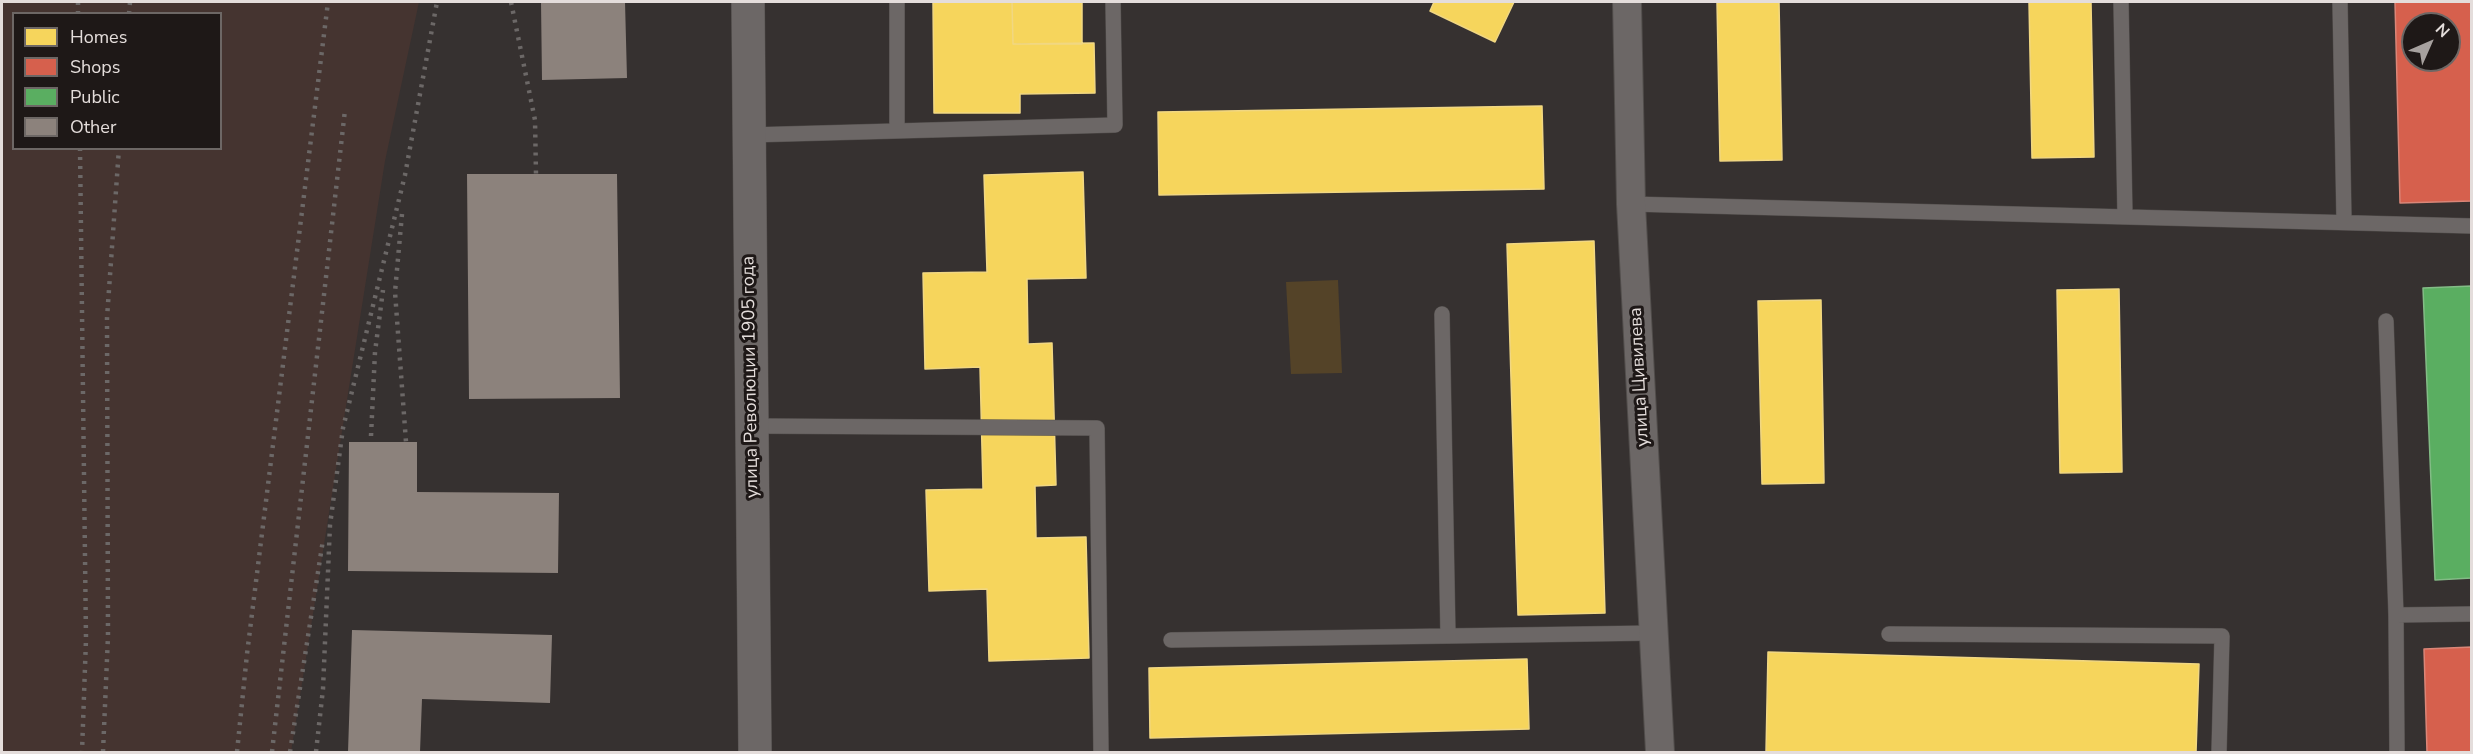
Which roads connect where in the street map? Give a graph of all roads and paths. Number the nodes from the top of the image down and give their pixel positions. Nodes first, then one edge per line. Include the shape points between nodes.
1 (748, 2) edge
2 (897, 2) edge
3 (1113, 2) edge
4 (1627, 2) edge
5 (2121, 2) edge
6 (2340, 2) edge
7 (897, 130) junction
8 (749, 135) junction
9 (1631, 204) junction
10 (2125, 216) junction
11 (2343, 221) junction
12 (2472, 226) edge
13 (1442, 314) dead end
14 (2386, 321) dead end
15 (752, 426) junction
16 (2472, 614) edge
17 (2396, 615) junction
18 (1654, 633) junction
19 (1889, 634) dead end
20 (1448, 636) junction
21 (1171, 640) dead end
22 (755, 753) edge
23 (1101, 753) edge
24 (1660, 753) edge
25 (2219, 753) edge
26 (2397, 753) edge

1 - 8 main road, улица Революции 1905 года
2 - 7 lane
3 - 7 lane via 1114,125
4 - 9 street, улица Цивилева
5 - 10 lane
6 - 11 lane
7 - 8 lane
8 - 15 main road, улица Революции 1905 года
9 - 10 lane
9 - 18 street, улица Цивилева
10 - 11 lane
11 - 12 lane
13 - 20 lane
14 - 17 lane
15 - 22 main road, улица Революции 1905 года
15 - 23 lane via 1097,428
16 - 17 lane
17 - 26 lane
18 - 20 lane
18 - 24 street, улица Цивилева
19 - 25 lane via 2222,636
20 - 21 lane

